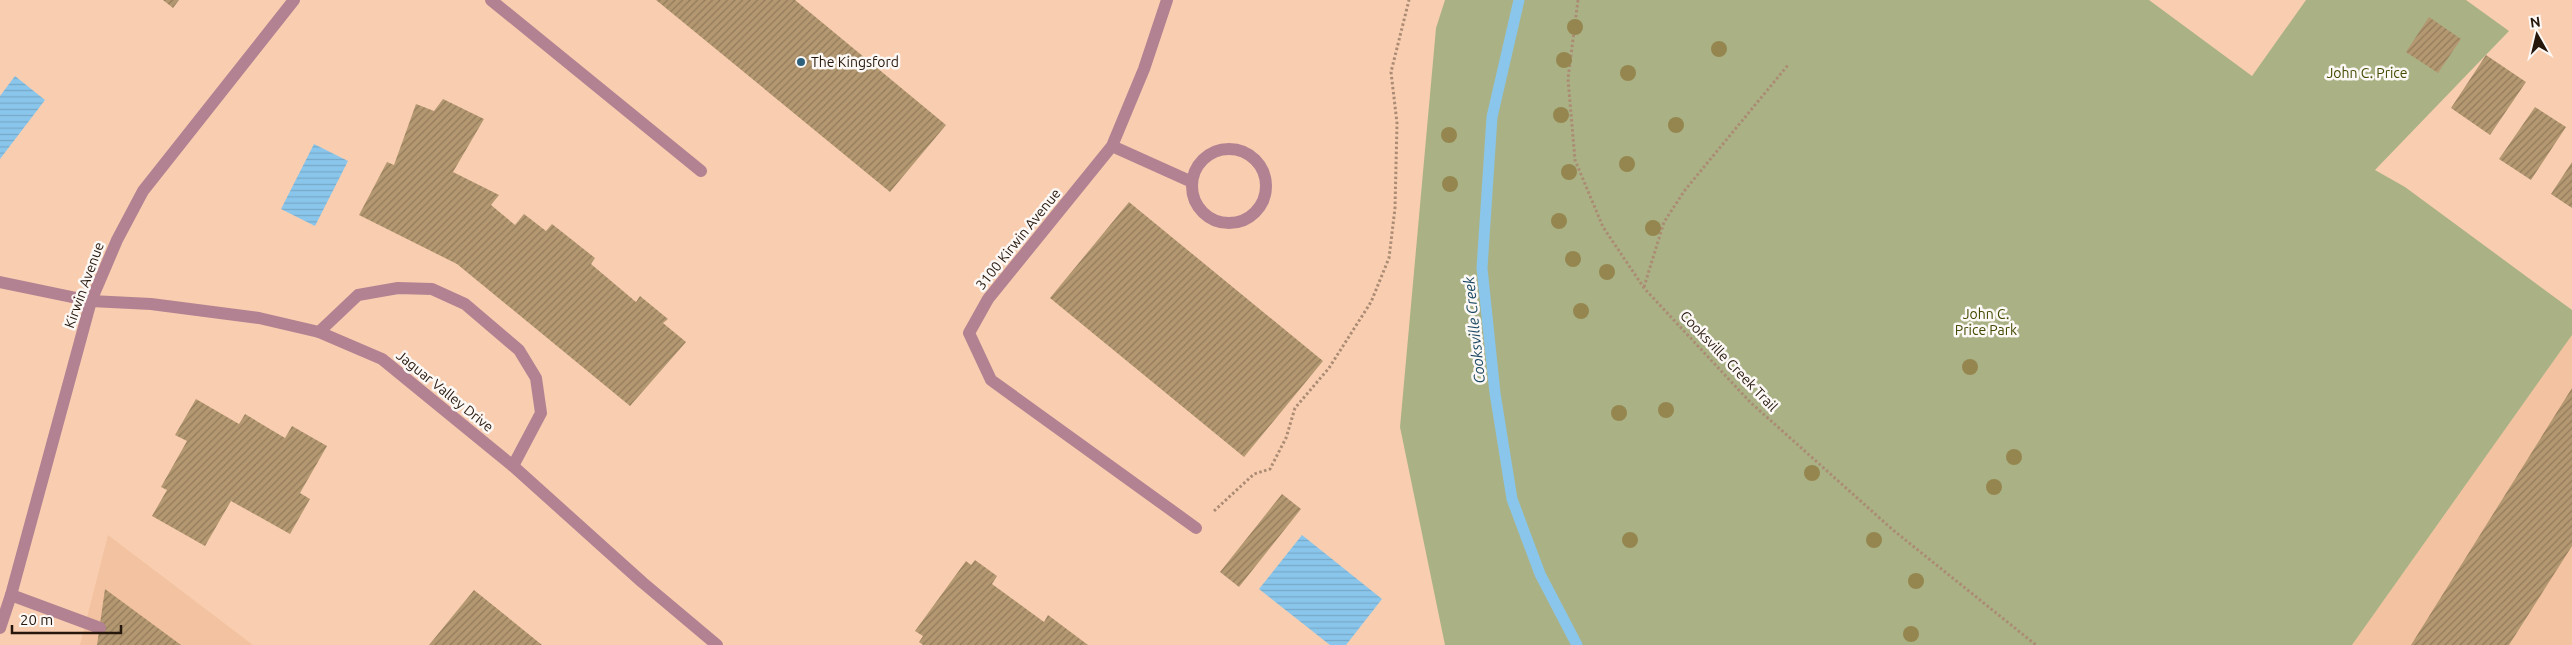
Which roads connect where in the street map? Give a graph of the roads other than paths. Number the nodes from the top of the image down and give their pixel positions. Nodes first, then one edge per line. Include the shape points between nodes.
1 (294, 0) edge
2 (491, 0) edge
3 (1167, 0) edge
4 (1112, 146) junction
5 (701, 171) dead end
6 (1192, 182) junction
7 (0, 282) edge
8 (91, 301) junction
9 (319, 332) junction
10 (513, 466) junction
11 (1196, 528) road end
12 (11, 595) junction
13 (0, 628) edge
14 (100, 628) dead end
15 (717, 645) edge

1 - 8 street, Kirwin Avenue via 142,191
2 - 5 street
3 - 4 street, 3100 Kirwin Avenue via 1144,70
4 - 6 street
4 - 11 street, 3100 Kirwin Avenue via 988,299 969,333 991,380
6 - 6 street via 1197,205 1210,218 1228,224 1240,222 1255,212 1265,197 1267,184 1258,162 1248,153 1236,149 1224,149 1207,156 1195,170
7 - 8 street, Jaguar Valley Drive
8 - 9 street, Jaguar Valley Drive via 151,304 259,318
8 - 12 street, Kirwin Avenue
9 - 10 street, Jaguar Valley Drive via 382,359
9 - 10 street via 358,295 398,288 432,289 465,304 519,350 536,378 542,413
10 - 15 street, Jaguar Valley Drive
12 - 13 street, Kirwin Avenue
12 - 14 street

